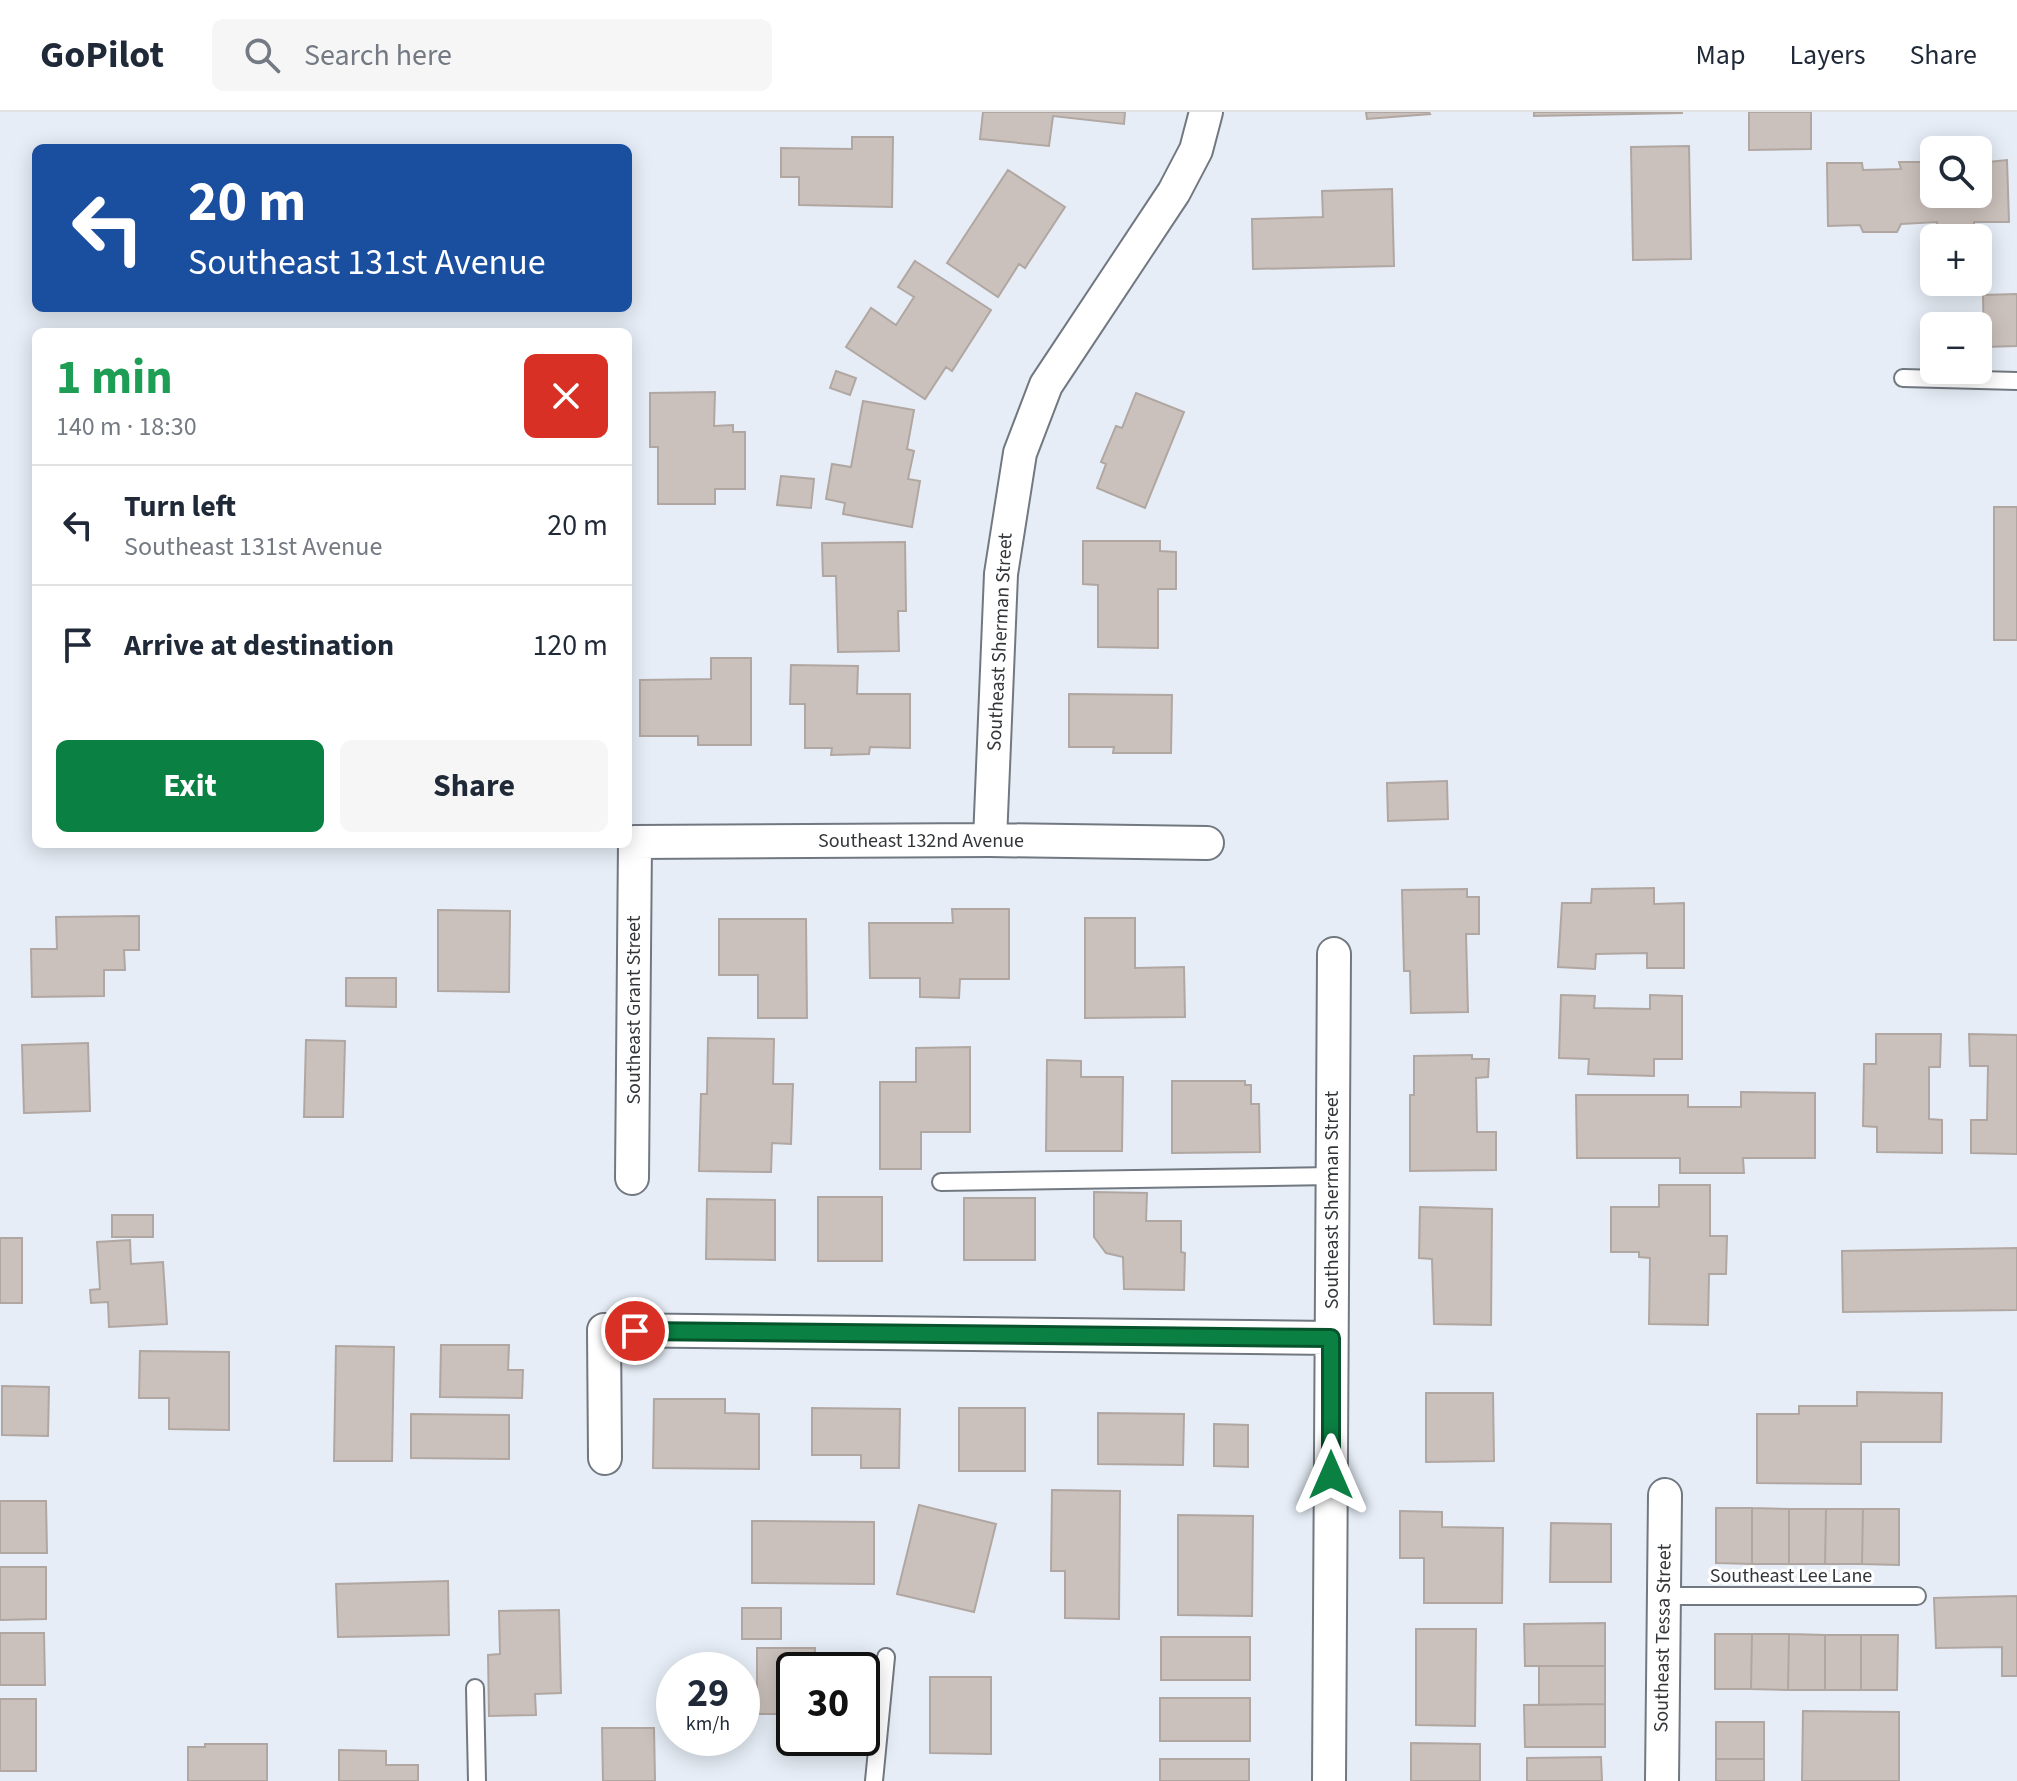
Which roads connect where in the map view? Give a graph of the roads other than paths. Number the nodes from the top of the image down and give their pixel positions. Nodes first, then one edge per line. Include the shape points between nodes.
1 (1206, 112) edge
2 (1903, 378) dead end
3 (2017, 381) edge
4 (990, 840) junction
5 (635, 842) joint
6 (1207, 843) dead end
7 (1334, 954) dead end
8 (1333, 1176) junction
9 (632, 1178) dead end
10 (941, 1182) dead end
11 (1331, 1338) junction
12 (605, 1458) dead end
13 (1665, 1495) dead end
14 (1664, 1596) junction
15 (1917, 1596) dead end
16 (886, 1657) dead end
17 (475, 1688) dead end
18 (477, 1781) edge
19 (874, 1781) edge
20 (1329, 1781) edge
21 (1662, 1781) edge

1 - 4 street, Southeast Sherman Street via 1196,150 1174,192 1046,385 1020,453 1001,574
2 - 3 lane
4 - 5 street, Southeast 132nd Avenue
4 - 6 street, Southeast 132nd Avenue
5 - 9 street, Southeast Grant Street
7 - 8 street, Southeast Sherman Street
8 - 10 lane
8 - 11 street, Southeast Sherman Street
11 - 12 street via 604,1330
11 - 20 street, Southeast Sherman Street
13 - 14 street, Southeast Tessa Street
14 - 15 lane, Southeast Lee Lane
14 - 21 street, Southeast Tessa Street
16 - 19 lane
17 - 18 lane

